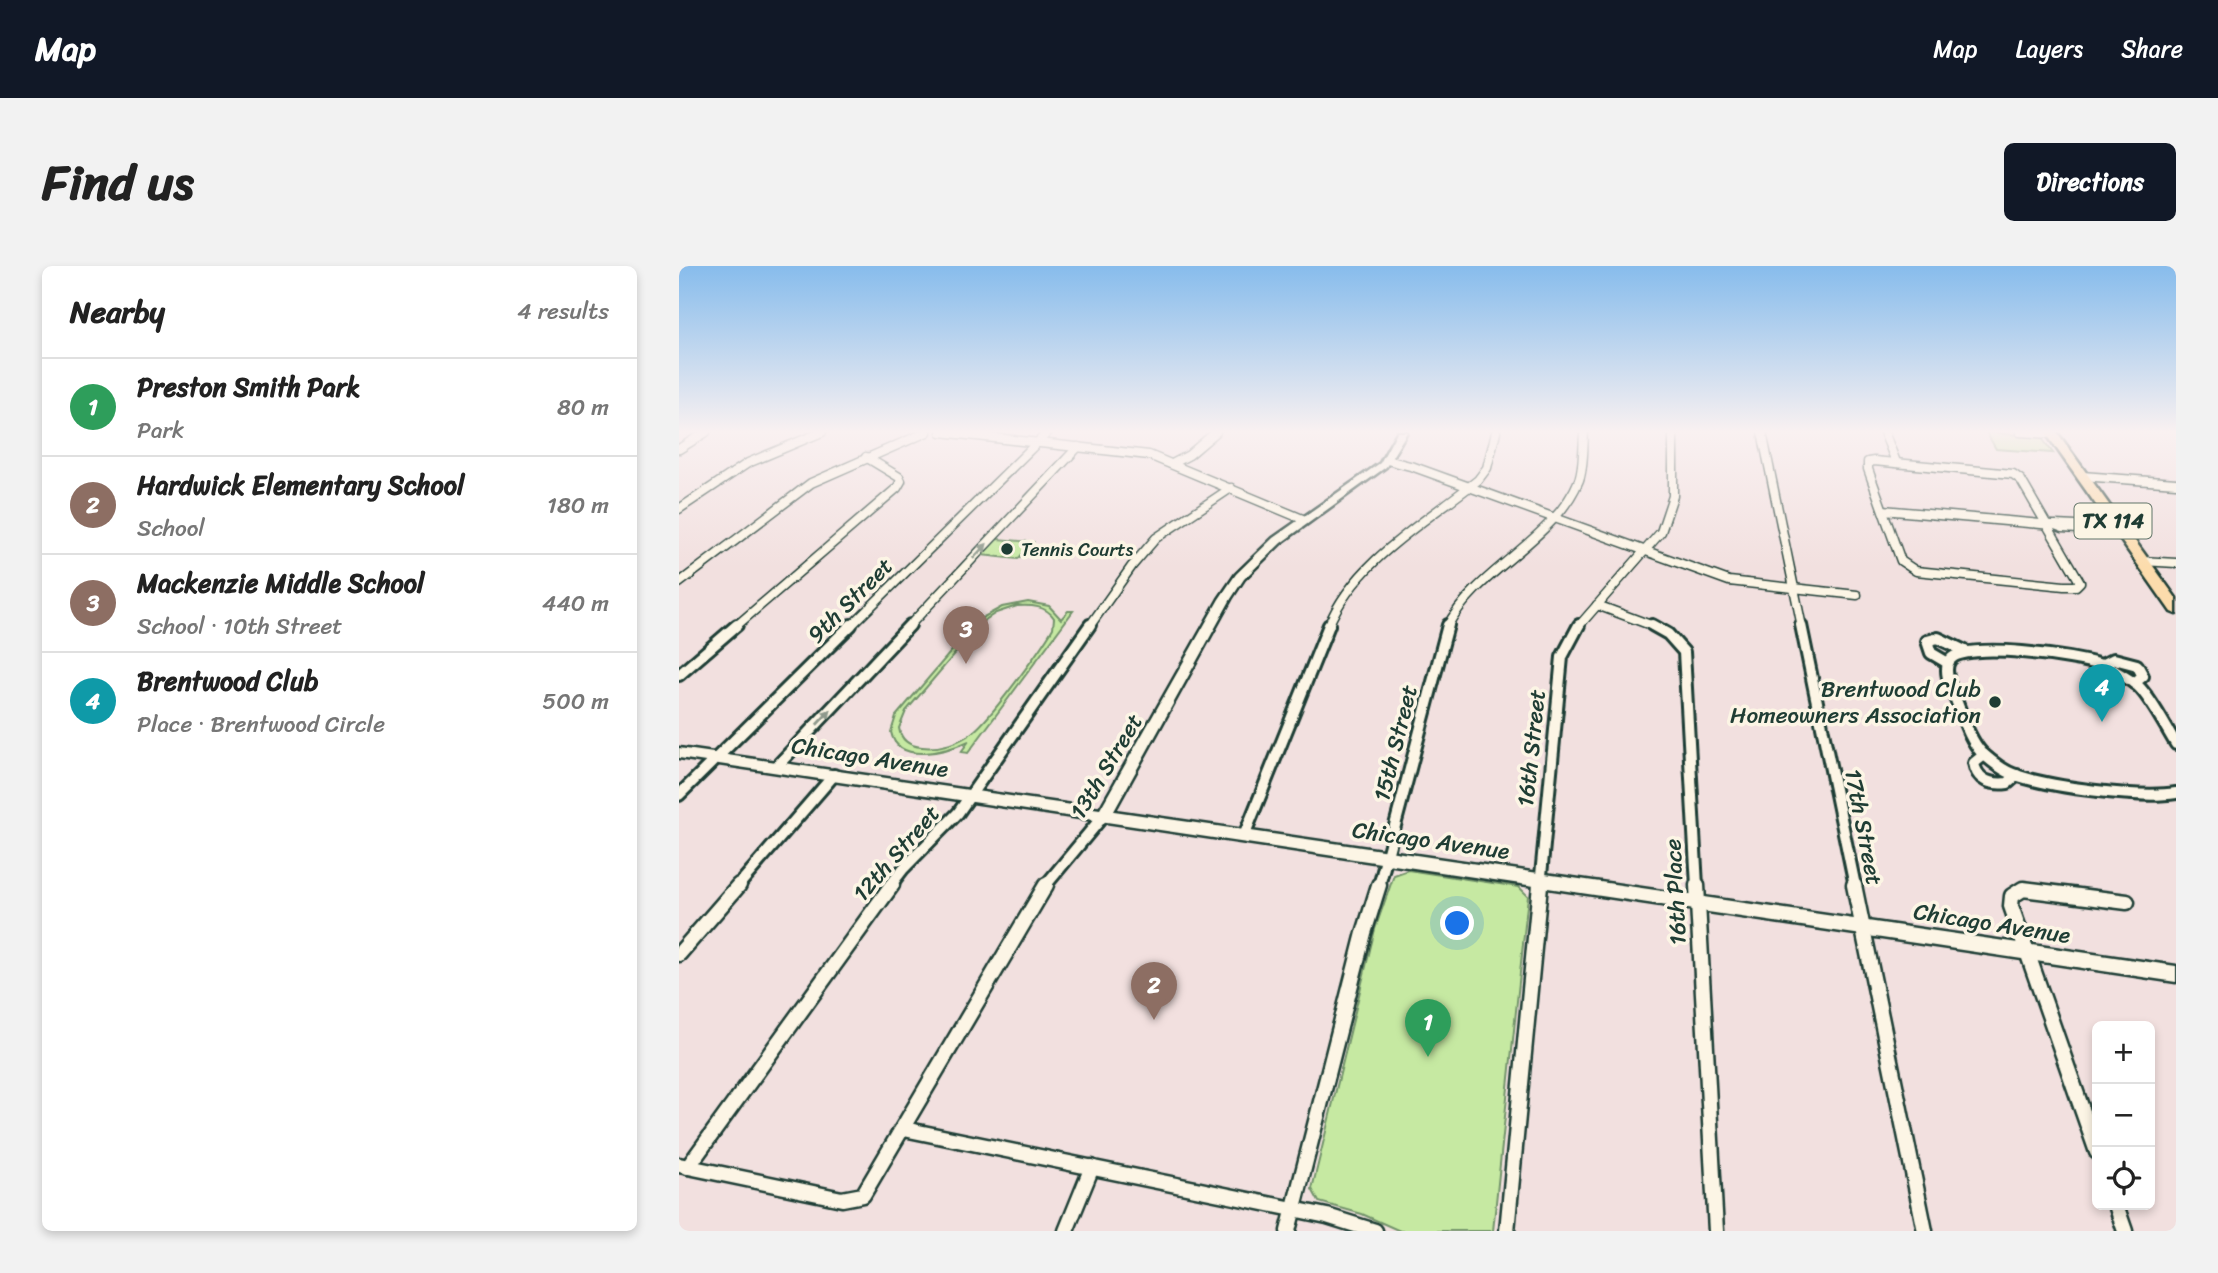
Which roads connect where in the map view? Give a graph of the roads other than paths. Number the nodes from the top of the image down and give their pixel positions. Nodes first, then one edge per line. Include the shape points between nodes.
1 (727, 477) edge
2 (822, 477) edge
3 (899, 477) edge
4 (1002, 477) edge
5 (1050, 477) edge
6 (1204, 477) edge
7 (1364, 477) edge
8 (1439, 477) edge
9 (1478, 477) edge
10 (1580, 477) edge
11 (1675, 477) edge
12 (1771, 477) edge
13 (1871, 477) edge
14 (2017, 477) edge
15 (2083, 477) edge
16 (2094, 477) edge
17 (2176, 484) edge
18 (1469, 487) junction
19 (1231, 488) junction
20 (679, 509) edge
21 (1882, 510) junction
22 (1553, 518) junction
23 (1305, 520) junction
24 (2051, 525) junction
25 (2121, 532) junction
26 (1644, 551) junction
27 (2141, 561) junction
28 (2176, 563) edge
29 (679, 583) edge
30 (1794, 589) junction
31 (1857, 595) dead end
32 (1597, 605) junction
33 (2176, 609) edge
34 (1965, 651) junction
35 (1948, 663) junction
36 (679, 675) edge
37 (2164, 724) junction
38 (2176, 725) edge
39 (2174, 739) edge
40 (679, 752) edge
41 (1983, 755) junction
42 (717, 758) junction
43 (777, 766) junction
44 (834, 775) junction
45 (2017, 775) junction
46 (679, 795) edge
47 (970, 795) junction
48 (2174, 796) edge
49 (1104, 815) junction
50 (1244, 836) junction
51 (1388, 857) junction
52 (1540, 879) junction
53 (1697, 902) junction
54 (2127, 902) dead end
55 (1862, 926) junction
56 (2027, 951) junction
57 (679, 954) edge
58 (2176, 974) edge
59 (904, 1129) junction
60 (2095, 1147) edge
61 (683, 1166) edge
62 (1093, 1167) junction
63 (1293, 1209) junction
64 (2118, 1210) edge
65 (1066, 1231) edge
66 (1288, 1231) edge
67 (1374, 1231) edge
68 (1507, 1231) edge
69 (1716, 1231) edge
70 (1925, 1231) edge
71 (2125, 1231) edge

1 - 20 street
2 - 29 street
3 - 36 street via 897,488
4 - 42 street, 9th Street
43 -> 5 street
6 - 19 street
7 - 23 street, 13th Street
8 - 18 street
9 - 18 street
10 - 22 street, 15th Street via 1567,504
11 - 26 street, 16th Street via 1673,508
12 - 30 street, 17th Street
13 - 21 street
14 - 24 street
15 - 25 main road, TX 114
16 - 17 street
18 - 22 street
18 - 50 street via 1371,564 1335,610
19 - 23 street
19 - 47 street, 12th Street via 1171,526 1145,549
21 - 24 street
21 - 24 street via 1901,561 1908,566 1924,572 2078,584 2080,578
22 - 26 street
22 - 51 street, 15th Street via 1466,600 1448,625
23 - 49 street, 13th Street via 1257,556 1235,582
24 - 25 street
25 - 27 main road, TX 114
26 - 30 street via 1729,580
26 - 32 street, 16th Street
27 - 28 street
27 - 33 main road, TX 114
30 - 31 street
30 - 55 street, 17th Street
32 - 52 street, 16th Street via 1573,634 1562,657
32 - 53 street, 16th Place via 1660,629 1684,652
34 - 35 street
34 - 35 street via 1938,638 1927,641 1931,653
34 - 37 street via 1992,649 2102,665 2134,683
35 - 41 street via 1950,685 1969,735
37 - 38 street
37 - 39 street
40 - 42 street, Chicago Avenue
41 - 45 street
41 - 45 street via 1974,768 1989,783 2008,783
42 - 43 street, Chicago Avenue
42 - 46 street, 9th Street
43 - 44 street, Chicago Avenue
44 - 47 street, Chicago Avenue
44 - 57 street
45 - 48 street via 2046,783
47 - 49 street, Chicago Avenue
47 - 61 street, 12th Street via 903,869
49 - 50 street, Chicago Avenue
49 - 59 street, 13th Street via 1045,886
50 - 51 street, Chicago Avenue
51 - 52 street, Chicago Avenue
51 - 63 street, 15th Street
52 - 53 street, Chicago Avenue
52 - 68 street, 16th Street
53 - 55 street, Chicago Avenue
53 - 69 street, 16th Place
54 - 56 street via 2045,890 2016,892 2011,906
55 - 56 street, Chicago Avenue
55 - 70 street, 17th Street
56 - 58 street, Chicago Avenue
56 - 60 street
59 - 61 street, 13th Street via 863,1195 842,1199
59 - 62 street
62 - 63 street
62 - 65 street
63 - 66 street, 15th Street
63 - 67 street
64 - 71 street

